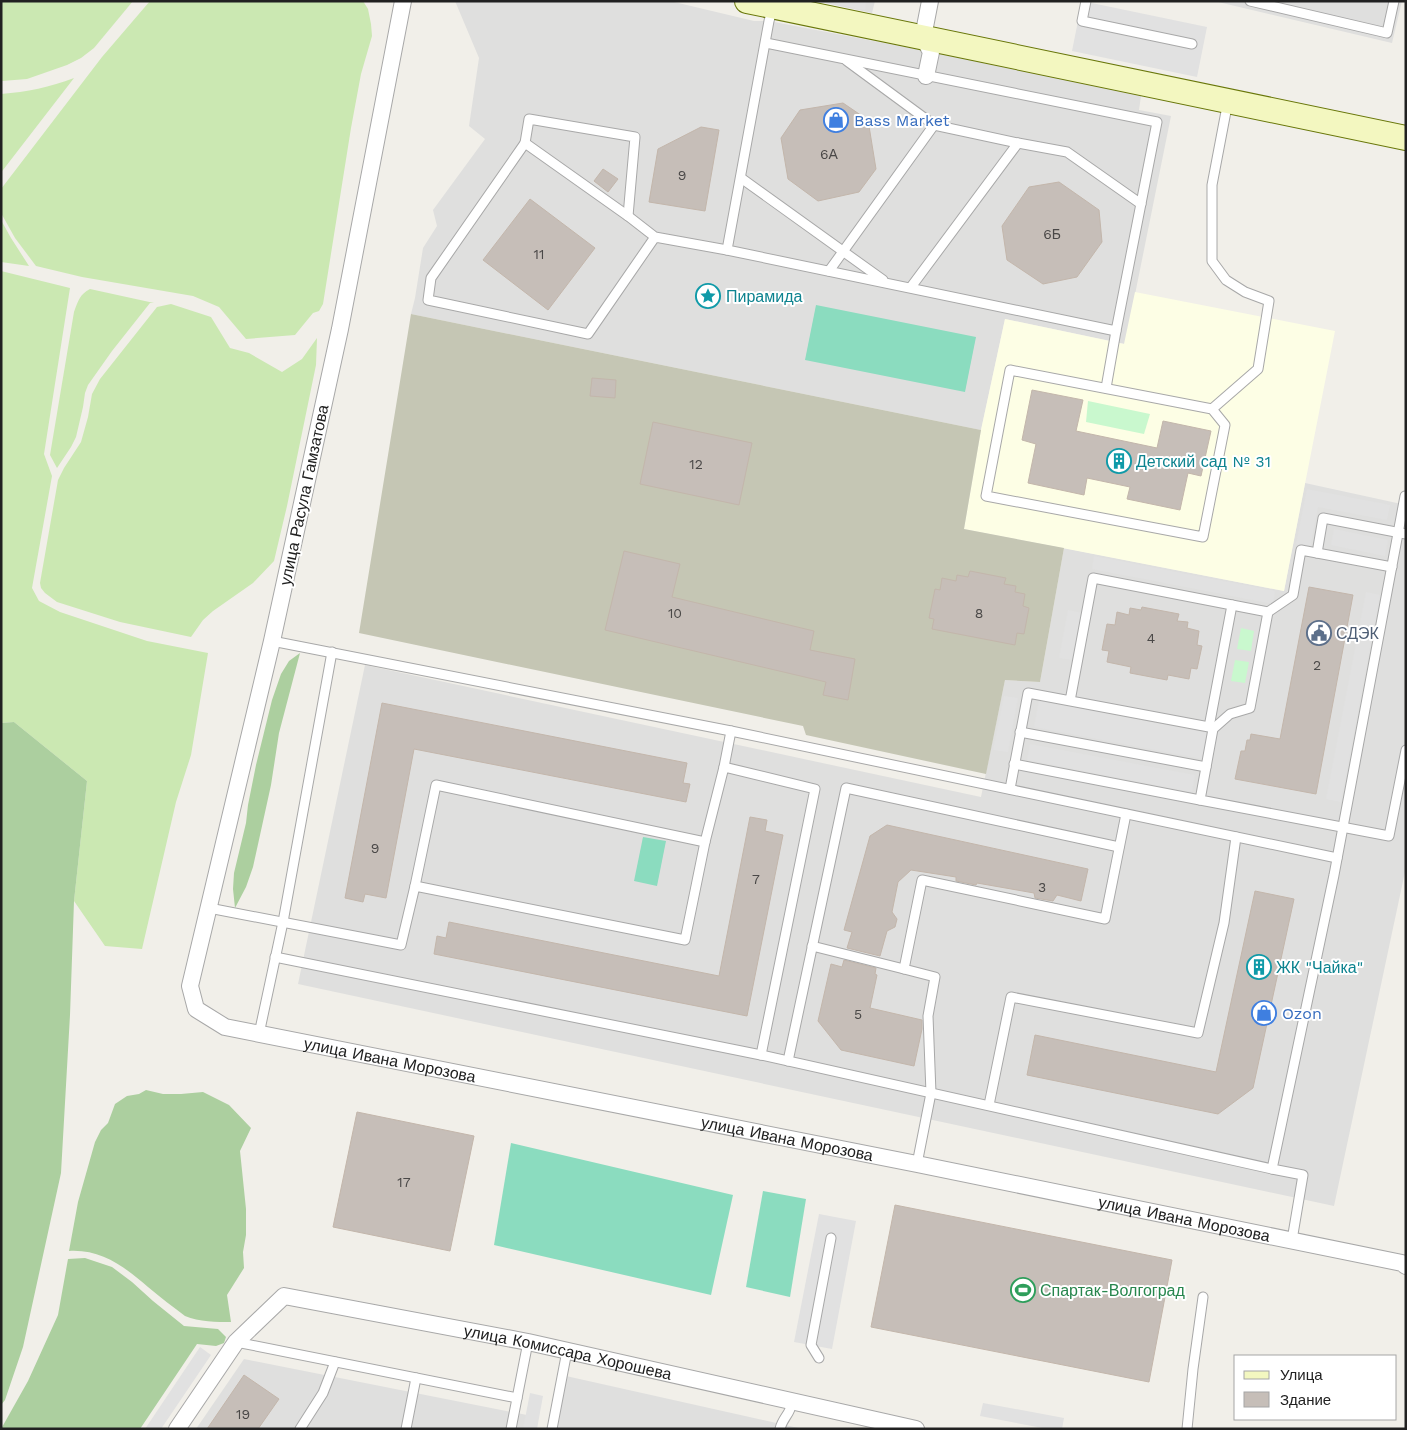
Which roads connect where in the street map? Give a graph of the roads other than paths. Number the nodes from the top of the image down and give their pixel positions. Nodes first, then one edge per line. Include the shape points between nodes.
1 (403, 1) edge
2 (747, 1) edge
3 (930, 1) edge
4 (1086, 1) edge
5 (1250, 1) edge
6 (1394, 1) edge
7 (773, 7) junction
8 (923, 38) junction
9 (766, 43) junction
10 (1192, 44) dead end
11 (845, 59) junction
12 (926, 76) junction
13 (1228, 101) junction
14 (934, 125) junction
15 (1406, 138) edge
16 (525, 143) junction
17 (1018, 143) junction
18 (741, 178) junction
19 (1141, 204) junction
20 (628, 216) junction
21 (655, 237) junction
22 (727, 250) junction
23 (843, 251) junction
24 (829, 271) junction
25 (888, 283) junction
26 (911, 287) junction
27 (1116, 331) junction
28 (1106, 388) junction
29 (1212, 408) junction
30 (1405, 496) edge
31 (1402, 533) edge
32 (1317, 553) junction
33 (1392, 567) junction
34 (1232, 605) junction
35 (1268, 612) junction
36 (272, 641) junction
37 (332, 652) junction
38 (1070, 701) junction
39 (1211, 728) junction
40 (731, 731) junction
41 (1020, 732) junction
42 (1406, 750) edge
43 (1014, 764) junction
44 (724, 767) junction
45 (1206, 767) junction
46 (1010, 789) junction
47 (1200, 800) junction
48 (1126, 814) junction
49 (1343, 827) junction
50 (1236, 837) junction
51 (705, 842) junction
52 (1119, 847) junction
53 (1337, 858) junction
54 (415, 886) junction
55 (209, 908) junction
56 (282, 922) junction
57 (812, 946) junction
58 (275, 957) junction
59 (904, 969) junction
60 (190, 986) joint
61 (259, 1034) junction
62 (761, 1055) junction
63 (788, 1061) junction
64 (931, 1093) junction
65 (989, 1105) junction
66 (916, 1164) junction
67 (1272, 1169) junction
68 (831, 1238) dead end
69 (1292, 1240) junction
70 (1406, 1266) edge
71 (1203, 1298) dead end
72 (236, 1342) junction
73 (528, 1342) junction
74 (567, 1351) junction
75 (819, 1358) dead end
76 (335, 1362) junction
77 (416, 1378) junction
78 (517, 1398) junction
79 (791, 1400) junction
80 (301, 1428) edge
81 (177, 1429) edge
82 (406, 1429) edge
83 (511, 1429) edge
84 (552, 1429) edge
85 (780, 1429) edge
86 (916, 1429) edge
87 (1187, 1429) edge

1 - 36 street, улица Расула Гамзатова via 340,329
2 - 7 main road
3 - 8 street
4 - 10 lane via 1082,21
5 - 6 lane via 1387,33
7 - 8 main road
7 - 9 lane
8 - 12 street via 931,52
8 - 13 main road
9 - 11 lane
9 - 18 lane
11 - 12 lane
11 - 14 lane
12 - 19 lane via 1157,122
13 - 15 main road
13 - 29 lane via 1212,185 1212,261 1226,280 1245,292 1269,300 1258,369
14 - 17 lane
14 - 23 lane
16 - 20 lane
16 - 20 lane via 529,119 636,137
16 - 21 lane via 431,278 428,300 588,334
17 - 19 lane via 1067,152
17 - 26 lane
18 - 22 lane
18 - 23 lane
19 - 27 lane
20 - 21 lane
21 - 22 lane
22 - 24 lane
23 - 24 lane
23 - 25 lane
24 - 25 lane
25 - 26 lane
26 - 27 lane
27 - 28 lane
28 - 29 lane
28 - 29 lane via 1010,370 986,496 1203,537 1225,425
30 - 31 lane
31 - 32 lane via 1324,518
31 - 33 lane
32 - 33 lane
32 - 35 lane via 1301,550 1293,595
33 - 49 lane
34 - 35 lane
34 - 38 lane via 1093,578
34 - 39 lane
35 - 39 lane via 1250,708 1230,714
36 - 37 lane
36 - 55 street, улица Расула Гамзатова
37 - 40 lane
37 - 56 lane
38 - 39 lane
38 - 41 lane via 1028,693
39 - 45 lane
40 - 44 lane
40 - 46 lane
41 - 43 lane
41 - 45 lane
42 - 49 lane via 1389,836
43 - 46 lane
43 - 47 lane
44 - 51 lane
44 - 62 lane via 815,789
45 - 47 lane
46 - 48 lane
47 - 49 lane
48 - 50 lane
48 - 52 lane
49 - 53 lane
50 - 53 lane
50 - 65 lane via 1224,923 1198,1033 1011,997
51 - 54 lane via 685,940
51 - 54 lane via 436,785
52 - 57 lane via 846,788
52 - 59 lane via 1105,919 922,880
53 - 67 lane
54 - 56 lane via 401,946
55 - 56 lane
55 - 60 street, улица Расула Гамзатова
56 - 58 lane
57 - 59 lane
57 - 63 lane
58 - 61 lane
58 - 62 lane
59 - 64 lane via 935,977 928,1016
60 - 61 street, улица Ивана Морозова via 196,1010 226,1027
61 - 66 street, улица Ивана Морозова
62 - 63 lane
63 - 64 lane
64 - 65 lane
64 - 66 lane
65 - 67 lane
66 - 69 street, улица Ивана Морозова
67 - 69 lane via 1303,1175
68 - 75 lane via 811,1345
69 - 70 street, улица Ивана Морозова
71 - 87 lane
72 - 73 street, улица Комиссара Хорошева via 284,1296
72 - 76 lane
72 - 81 street
73 - 74 street, улица Комиссара Хорошева
73 - 78 lane
74 - 79 street, улица Комиссара Хорошева
74 - 84 lane
76 - 77 lane
76 - 80 lane via 323,1393
77 - 78 lane
77 - 82 lane
78 - 83 lane
79 - 85 lane via 791,1408
79 - 86 street, улица Комиссара Хорошева

